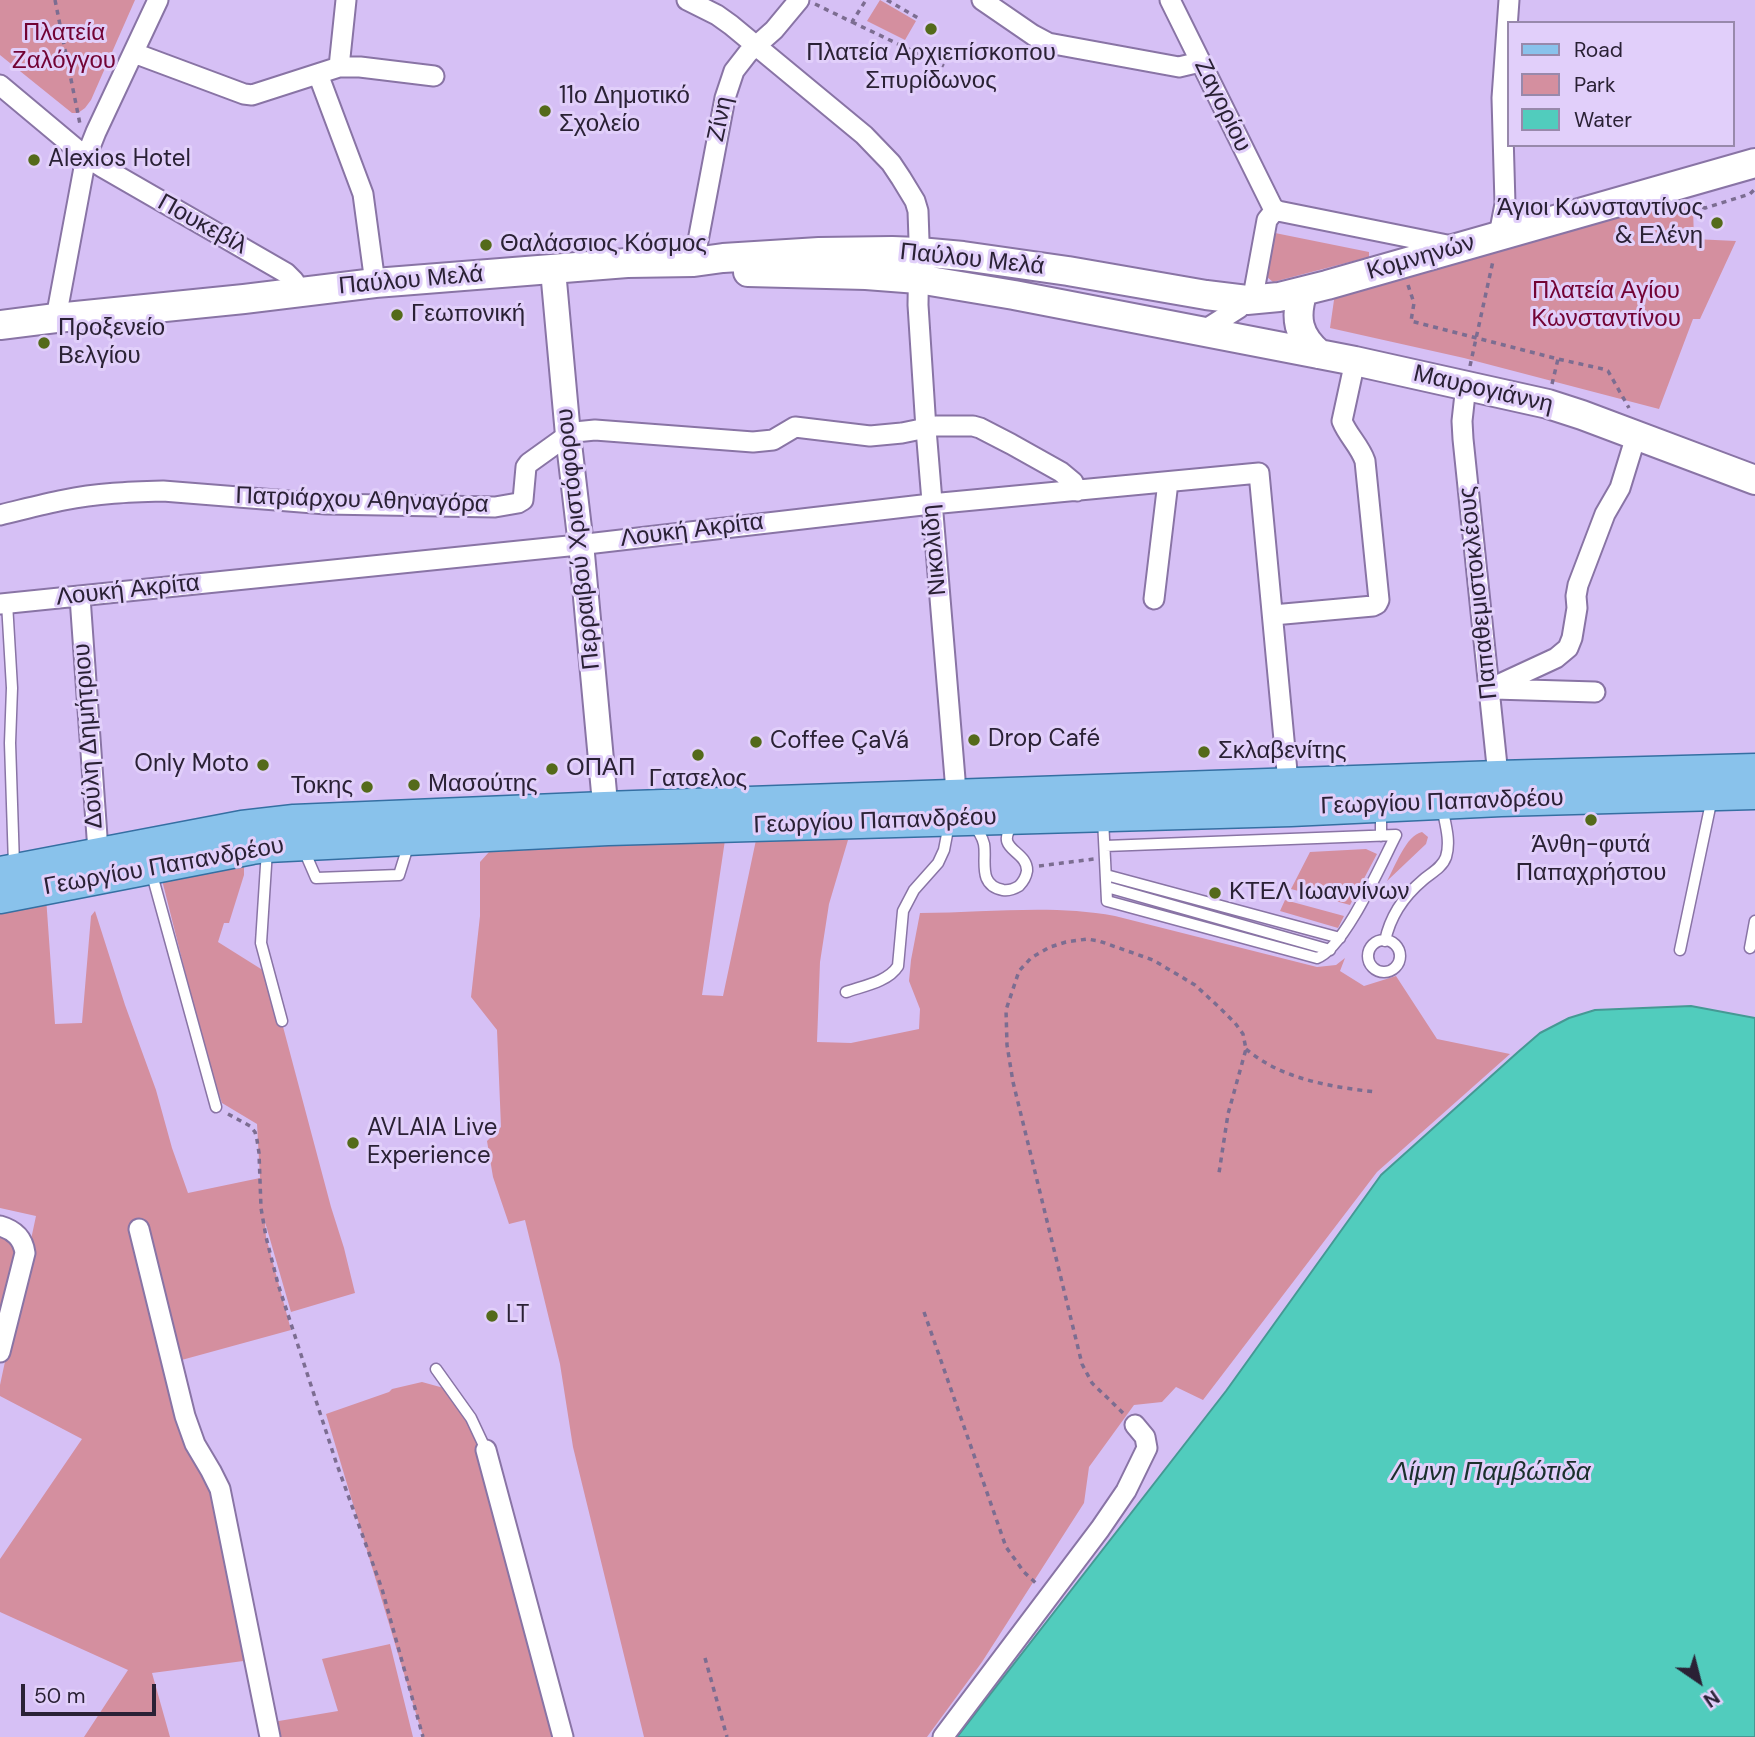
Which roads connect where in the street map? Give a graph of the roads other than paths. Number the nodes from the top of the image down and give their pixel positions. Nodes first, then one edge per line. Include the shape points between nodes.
1 (158, 0) edge
2 (346, 0) edge
3 (687, 0) edge
4 (799, 0) edge
5 (982, 0) edge
6 (1170, 0) edge
7 (1509, 0) edge
8 (1508, 21) edge
9 (1506, 42) edge
10 (757, 45) junction
11 (134, 53) junction
12 (1200, 62) junction
13 (339, 68) junction
14 (317, 74) junction
15 (434, 76) dead end
16 (0, 85) edge
17 (86, 157) junction
18 (1755, 163) edge
19 (1275, 210) junction
20 (1499, 235) junction
21 (1457, 247) junction
22 (694, 262) junction
23 (918, 265) junction
24 (553, 270) junction
25 (375, 283) junction
26 (1303, 291) junction
27 (296, 293) junction
28 (1247, 300) junction
29 (56, 318) junction
30 (0, 325) edge
31 (1203, 331) junction
32 (1320, 355) junction
33 (1354, 361) junction
34 (1466, 385) junction
35 (926, 429) junction
36 (568, 435) junction
37 (1639, 437) junction
38 (1755, 480) edge
39 (1168, 482) junction
40 (1077, 491) junction
41 (931, 504) junction
42 (0, 515) edge
43 (581, 544) junction
44 (80, 597) junction
45 (1154, 599) dead end
46 (3, 604) edge
47 (1273, 615) junction
48 (1489, 689) junction
49 (1595, 692) dead end
50 (1755, 770) edge
51 (1499, 788) junction
52 (1755, 793) edge
53 (1713, 794) junction
54 (1290, 797) junction
55 (1103, 803) junction
56 (1441, 803) junction
57 (956, 812) junction
58 (1020, 818) junction
59 (607, 819) junction
60 (1381, 821) junction
61 (267, 846) junction
62 (1105, 846) junction
63 (99, 865) junction
64 (150, 867) junction
65 (1106, 875) junction
66 (5, 880) edge
67 (1755, 922) edge
68 (1340, 938) junction
69 (1385, 941) dead end
70 (1750, 948) dead end
71 (1680, 950) dead end
72 (846, 992) dead end
73 (282, 1021) dead end
74 (216, 1107) road end
75 (0, 1226) edge
76 (139, 1229) dead end
77 (0, 1352) edge
78 (436, 1369) dead end
79 (1135, 1424) road end
80 (486, 1450) joint
81 (270, 1737) edge
82 (564, 1737) edge
83 (943, 1737) edge

1 - 11 street
2 - 13 street
3 - 10 street, Νικολίδη via 717,15
4 - 10 street, Ζίνη
5 - 12 street via 1048,43 1179,67
6 - 12 street, Ζαγορίου
7 - 8 street
9 - 20 street via 1502,98 1505,204
10 - 22 street, Ζίνη via 734,71 724,98
10 - 23 street, Νικολίδη via 891,163 918,211
11 - 14 street via 252,95
11 - 17 street
12 - 19 street, Ζαγορίου
13 - 14 street
13 - 15 street via 360,66
14 - 25 street via 363,194
16 - 17 street, Πουκεβίλ
17 - 27 street, Πουκεβίλ via 286,273 294,281
17 - 29 street
18 - 20 main road, Κομνηνών
19 - 21 street
19 - 28 street via 1267,220 1255,288
20 - 21 main road, Κομνηνών
21 - 26 main road, Κομνηνών
22 - 23 main road, Παύλου Μελά via 819,252
22 - 24 main road, Παύλου Μελά
23 - 28 main road, Παύλου Μελά via 963,256
23 - 31 main road, Παύλου Μελά via 977,288
23 - 35 street, Νικολίδη
24 - 25 main road, Παύλου Μελά
24 - 36 street, Περραιβού Χριστόφορου
25 - 27 main road, Παύλου Μελά
26 - 28 main road, Κομνηνών
26 - 32 main road via 1298,321 1308,345
27 - 29 main road, Παύλου Μελά
28 - 31 street
29 - 30 main road, Παύλου Μελά
31 - 32 main road, Μαυρογιάννη
32 - 33 main road, Μαυρογιάννη
33 - 34 main road, Μαυρογιάννη
33 - 47 street via 1342,421 1366,461 1379,600 1373,606
34 - 37 main road, Μαυρογιάννη via 1559,408
34 - 48 street, Παπαθεμιστοκλέους via 1463,439
35 - 36 street, Πατριάρχου Αθηναγόρα via 870,436 794,427 773,440 753,442 595,430
35 - 40 street, Πατριάρχου Αθηναγόρα via 944,425 980,428 1061,472
35 - 41 street, Νικολίδη
36 - 42 street, Πατριάρχου Αθηναγόρα via 526,467 523,500 495,507 326,505 163,491 66,499
36 - 43 street, Περραιβού Χριστόφορου
37 - 38 main road, Μαυρογιάννη
37 - 48 street via 1578,585 1568,648
39 - 40 street, Λουκή Ακρίτα
39 - 45 street
39 - 47 street, Λουκή Ακρίτα via 1259,473
40 - 41 street, Λουκή Ακρίτα
41 - 43 street, Λουκή Ακρίτα
41 - 57 street, Νικολίδη
43 - 44 street, Λουκή Ακρίτα
43 - 59 street, Περραιβού Χριστόφορου
44 - 46 street, Λουκή Ακρίτα
44 - 63 street, Δούλη Δημήτριου
46 - 66 lane via 12,688
47 - 54 street
48 - 49 street
48 - 51 street, Παπαθεμιστοκλέους
50 - 51 main road, Γεωργίου Παπανδρέου
51 - 53 main road, Γεωργίου Παπανδρέου
51 - 54 main road, Γεωργίου Παπανδρέου
51 - 56 main road, Γεωργίου Παπανδρέου
52 - 53 main road, Γεωργίου Παπανδρέου
53 - 71 lane
54 - 55 main road, Γεωργίου Παπανδρέου
54 - 60 main road, Γεωργίου Παπανδρέου
55 - 57 main road, Γεωργίου Παπανδρέου
55 - 58 main road, Γεωργίου Παπανδρέου
55 - 62 lane
56 - 60 main road, Γεωργίου Παπανδρέου
56 - 69 lane via 1447,834 1445,857 1403,901
57 - 58 main road, Γεωργίου Παπανδρέου
57 - 58 lane via 981,836 984,871 1002,890 1014,888 1025,878 1027,867 1006,839
57 - 59 main road, Γεωργίου Παπανδρέου
57 - 72 lane via 938,863 903,911 895,970
59 - 61 main road, Γεωργίου Παπανδρέου via 411,839
59 - 63 main road, Γεωργίου Παπανδρέου via 268,823
60 - 62 lane
60 - 68 lane via 1396,835
61 - 64 main road, Γεωργίου Παπανδρέου
61 - 73 lane via 261,943
62 - 65 lane
63 - 64 main road, Γεωργίου Παπανδρέου
63 - 66 main road, Γεωργίου Παπανδρέου
64 - 74 lane
65 - 68 lane
65 - 68 lane via 1107,901 1317,958
67 - 70 lane
75 - 77 street via 16,1233 24,1253
76 - 81 street via 185,1416 220,1489
78 - 80 lane via 471,1418
79 - 83 street via 1147,1448 1126,1491
80 - 82 street

